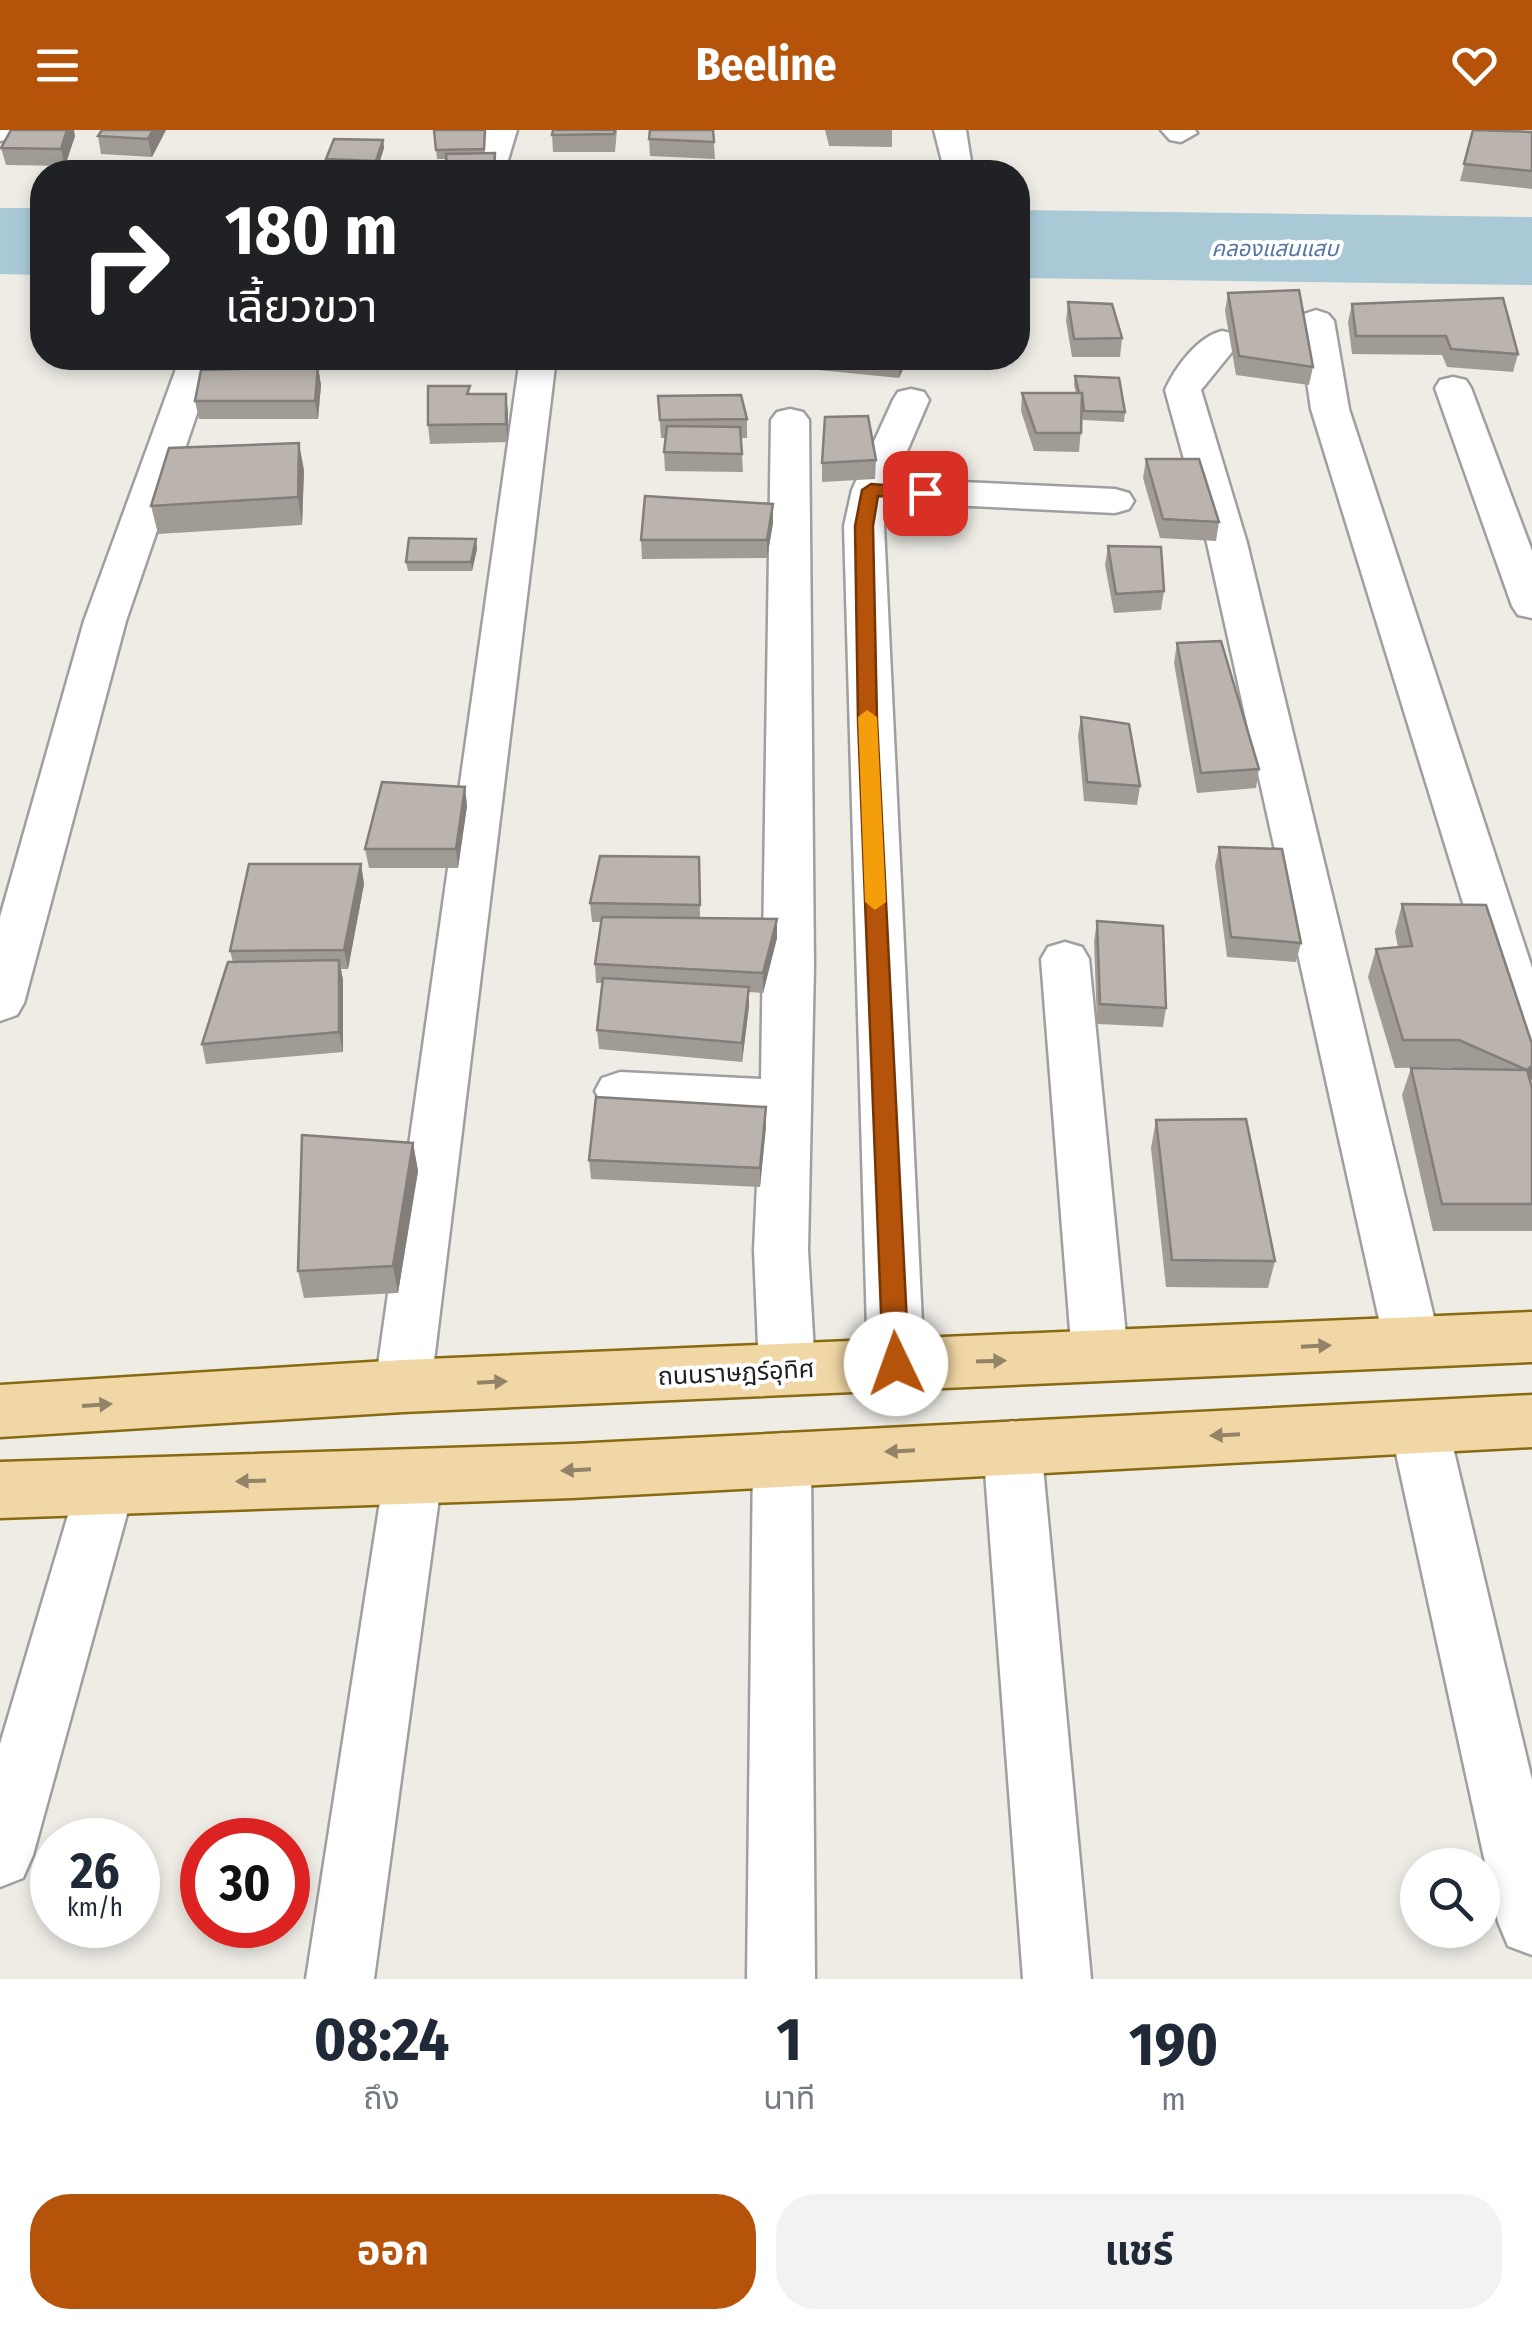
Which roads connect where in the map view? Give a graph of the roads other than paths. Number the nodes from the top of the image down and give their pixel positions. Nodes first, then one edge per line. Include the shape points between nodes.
1 (1316, 321) dead end
2 (1222, 342) dead end
3 (194, 370) edge
4 (537, 370) edge
5 (1453, 388) dead end
6 (911, 400) dead end
7 (790, 420) dead end
8 (871, 490) junction
9 (1115, 501) dead end
10 (1532, 606) edge
11 (1065, 959) dead end
12 (0, 1003) edge
13 (1532, 1046) edge
14 (620, 1091) dead end
15 (783, 1099) junction
16 (1532, 1337) edge
17 (1412, 1342) junction
18 (1100, 1356) junction
19 (896, 1364) junction
20 (787, 1369) junction
21 (403, 1386) junction
22 (3, 1411) edge
23 (1532, 1421) edge
24 (1418, 1426) junction
25 (1012, 1445) junction
26 (782, 1458) junction
27 (412, 1476) junction
28 (0, 1478) edge
29 (106, 1485) junction
30 (0, 1490) edge
31 (0, 1855) edge
32 (1532, 1922) edge
33 (340, 1979) edge
34 (781, 1979) edge
35 (1057, 1979) edge

1 - 13 street via 1330,409
2 - 17 street via 1184,390 1227,543
3 - 12 street via 104,621
4 - 21 street
5 - 10 street
6 - 8 street
7 - 15 street via 790,966
8 - 9 street
8 - 19 street via 864,526 868,720
11 - 18 street
14 - 15 street
15 - 20 street
16 - 17 main road, ถนนราษฎร์อุทิศ
18 -> 17 main road, ถนนราษฎร์อุทิศ
19 -> 18 main road, ถนนราษฎร์อุทิศ
19 - 20 main road, ถนนราษฎร์อุทิศ
21 -> 20 main road, ถนนราษฎร์อุทิศ
22 -> 21 main road, ถนนราษฎร์อุทิศ
22 - 28 main road
23 - 24 main road
24 -> 25 main road
24 - 32 street
25 -> 26 main road
25 - 35 street
26 -> 27 main road
26 - 34 street
27 -> 29 main road
27 - 33 street
29 - 30 main road
29 - 31 street

